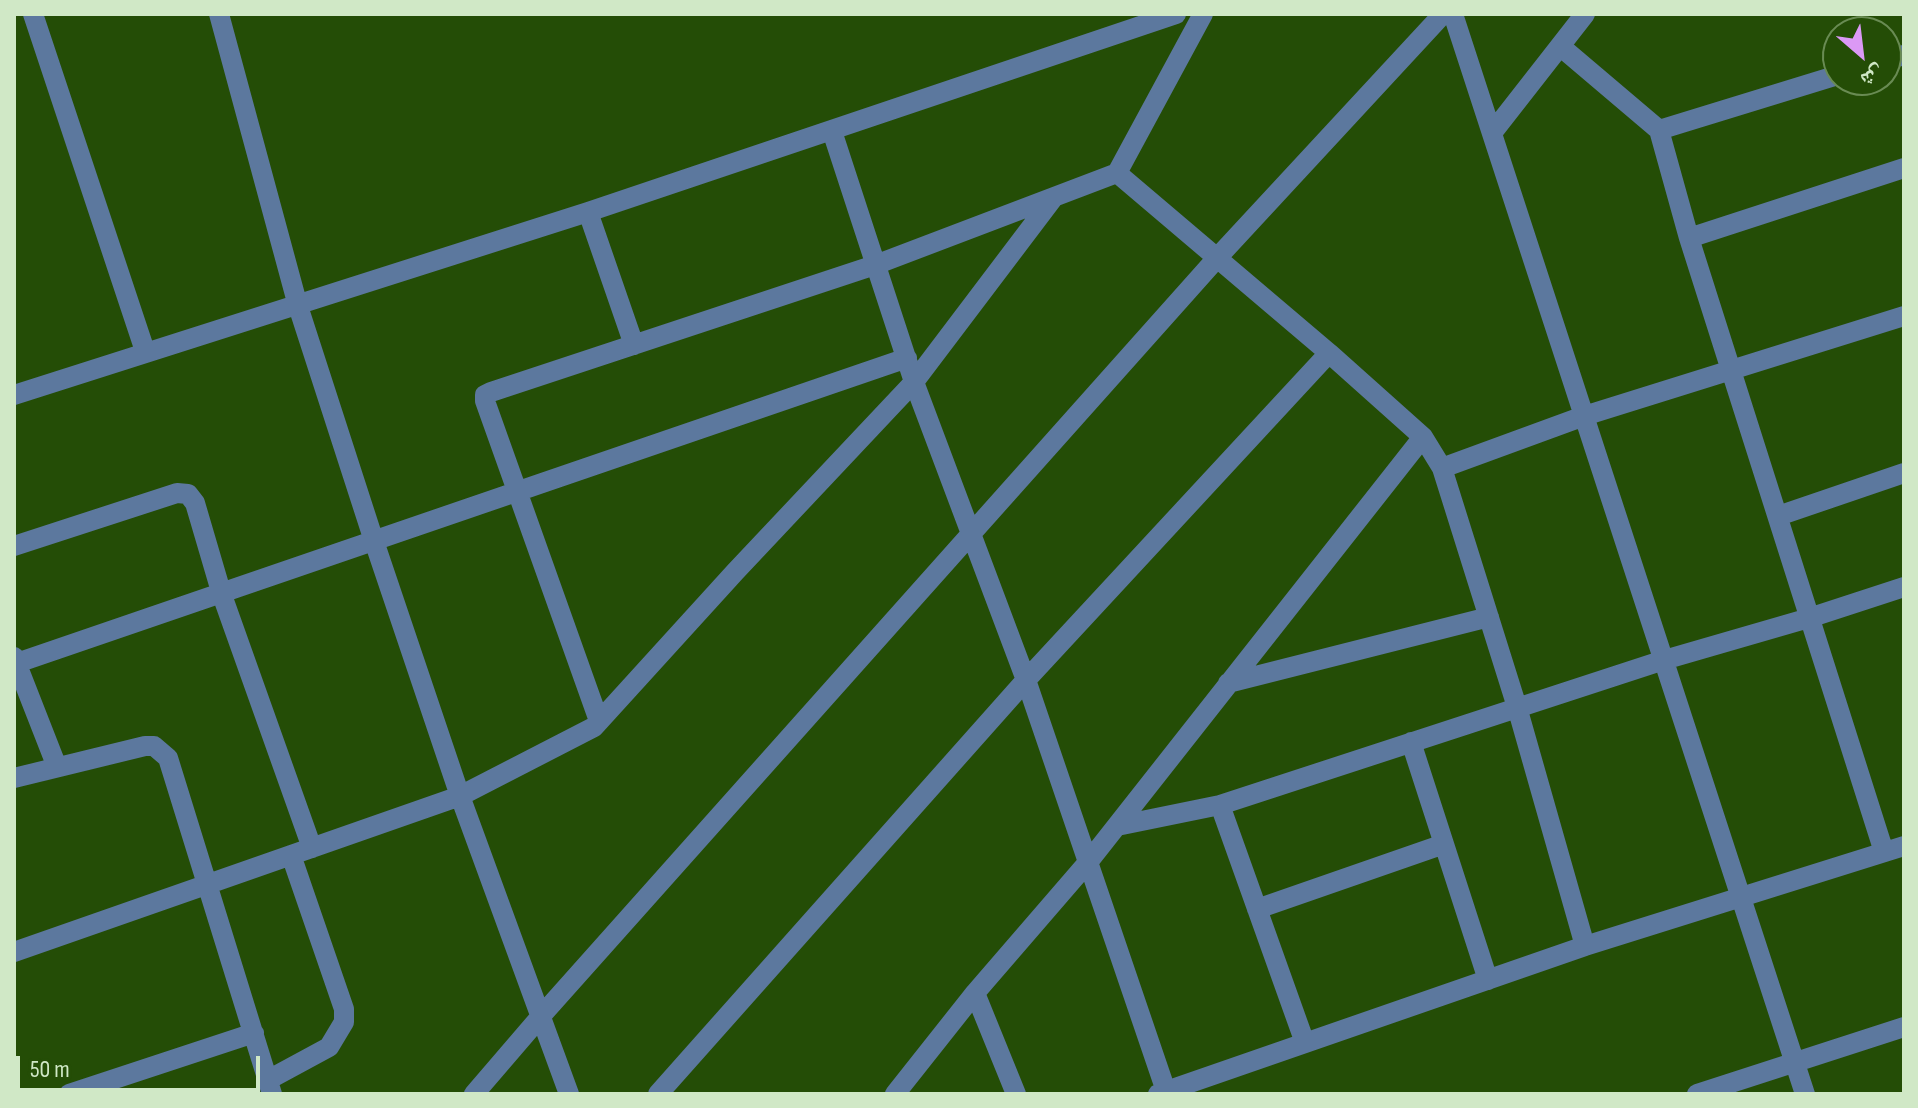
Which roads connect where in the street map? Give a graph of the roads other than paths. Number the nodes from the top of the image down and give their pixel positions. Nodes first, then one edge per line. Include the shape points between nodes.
1 (33, 14) edge
2 (219, 14) edge
3 (1176, 14) edge
4 (1203, 14) edge
5 (1443, 14) edge
6 (1453, 14) edge
7 (1585, 14) edge
8 (1560, 46) junction
9 (1822, 80) edge
10 (1659, 130) junction
11 (832, 131) junction
12 (1492, 133) junction
13 (1904, 168) edge
14 (1117, 173) junction
15 (1054, 197) junction
16 (588, 212) junction
17 (1689, 238) junction
18 (1217, 258) junction
19 (875, 265) junction
20 (298, 306) junction
21 (1904, 316) edge
22 (634, 345) junction
23 (145, 351) junction
24 (1329, 353) junction
25 (907, 358) junction
26 (1731, 372) junction
27 (914, 382) junction
28 (14, 395) edge
29 (1584, 416) junction
30 (1423, 437) junction
31 (1442, 468) junction
32 (1904, 473) edge
33 (519, 492) junction
34 (1778, 516) junction
35 (970, 537) junction
36 (374, 541) junction
37 (14, 546) edge
38 (1904, 587) edge
39 (222, 595) junction
40 (1489, 617) junction
41 (1809, 618) junction
42 (1664, 660) junction
43 (15, 662) edge
44 (1026, 680) junction
45 (1228, 683) junction
46 (1517, 707) junction
47 (599, 721) junction
48 (1411, 742) junction
49 (57, 767) junction
50 (14, 778) edge
51 (460, 796) junction
52 (1220, 805) junction
53 (1117, 826) junction
54 (1444, 844) junction
55 (312, 848) junction
56 (1894, 849) edge
57 (291, 855) junction
58 (1089, 861) junction
59 (209, 885) junction
60 (1742, 899) junction
61 (1257, 909) junction
62 (1585, 946) junction
63 (14, 952) edge
64 (1488, 980) junction
65 (975, 993) junction
66 (541, 1016) junction
67 (1904, 1027) edge
68 (254, 1033) junction
69 (1305, 1043) junction
70 (1793, 1062) junction
71 (270, 1087) edge
72 (671, 1090) edge
73 (1164, 1093) edge
74 (69, 1094) edge
75 (474, 1094) edge
76 (569, 1094) edge
77 (895, 1094) edge
78 (1016, 1094) edge
79 (1697, 1094) edge
80 (1805, 1094) edge

1 - 23 street
2 - 20 street
3 - 11 street
4 - 14 street
5 - 18 street
6 - 12 street
7 - 8 street
8 - 10 street
8 - 12 street
9 - 10 street
10 - 17 street
11 - 16 street
11 - 19 street
12 - 29 street
13 - 17 street
14 - 15 street
14 - 18 street
15 - 19 street
15 - 27 street
16 - 20 street
16 - 22 street
17 - 26 street
18 - 24 street
18 - 35 street
19 - 22 street
19 - 25 street
20 - 23 street
20 - 36 street
21 - 26 street
22 - 33 street via 485,395
23 - 28 street
24 - 30 street
24 - 44 street
25 - 27 street
25 - 33 street
26 - 29 street
26 - 34 street
27 - 35 street
27 - 47 street
29 - 31 street
29 - 42 street
30 - 31 street
30 - 45 street
31 - 40 street
32 - 34 street
33 - 36 street
33 - 47 street
34 - 41 street
35 - 44 street
35 - 66 street
36 - 39 street
36 - 51 street
37 - 39 street via 185,493 195,503
38 - 41 street
39 - 43 street
39 - 55 street
40 - 45 street
40 - 46 street
41 - 42 street
41 - 56 street
42 - 46 street
42 - 60 street
43 - 49 street
44 - 58 street
44 - 72 street
45 - 53 street
46 - 48 street
46 - 62 street
47 - 51 street via 588,732
48 - 52 street
48 - 54 street
49 - 50 street
49 - 59 street via 145,746 161,750 171,765
51 - 55 street
51 - 66 street
52 - 53 street
52 - 61 street
53 - 58 street
54 - 61 street
54 - 64 street
55 - 57 street
56 - 60 street
57 - 59 street
57 - 71 street via 344,1022 329,1047
58 - 65 street
58 - 73 street
59 - 63 street
59 - 68 street
60 - 62 street
60 - 70 street
61 - 69 street
62 - 64 street
64 - 69 street
65 - 77 street
65 - 78 street
66 - 75 street
66 - 76 street
67 - 70 street
68 - 71 street
68 - 74 street
69 - 73 street
70 - 79 street
70 - 80 street

